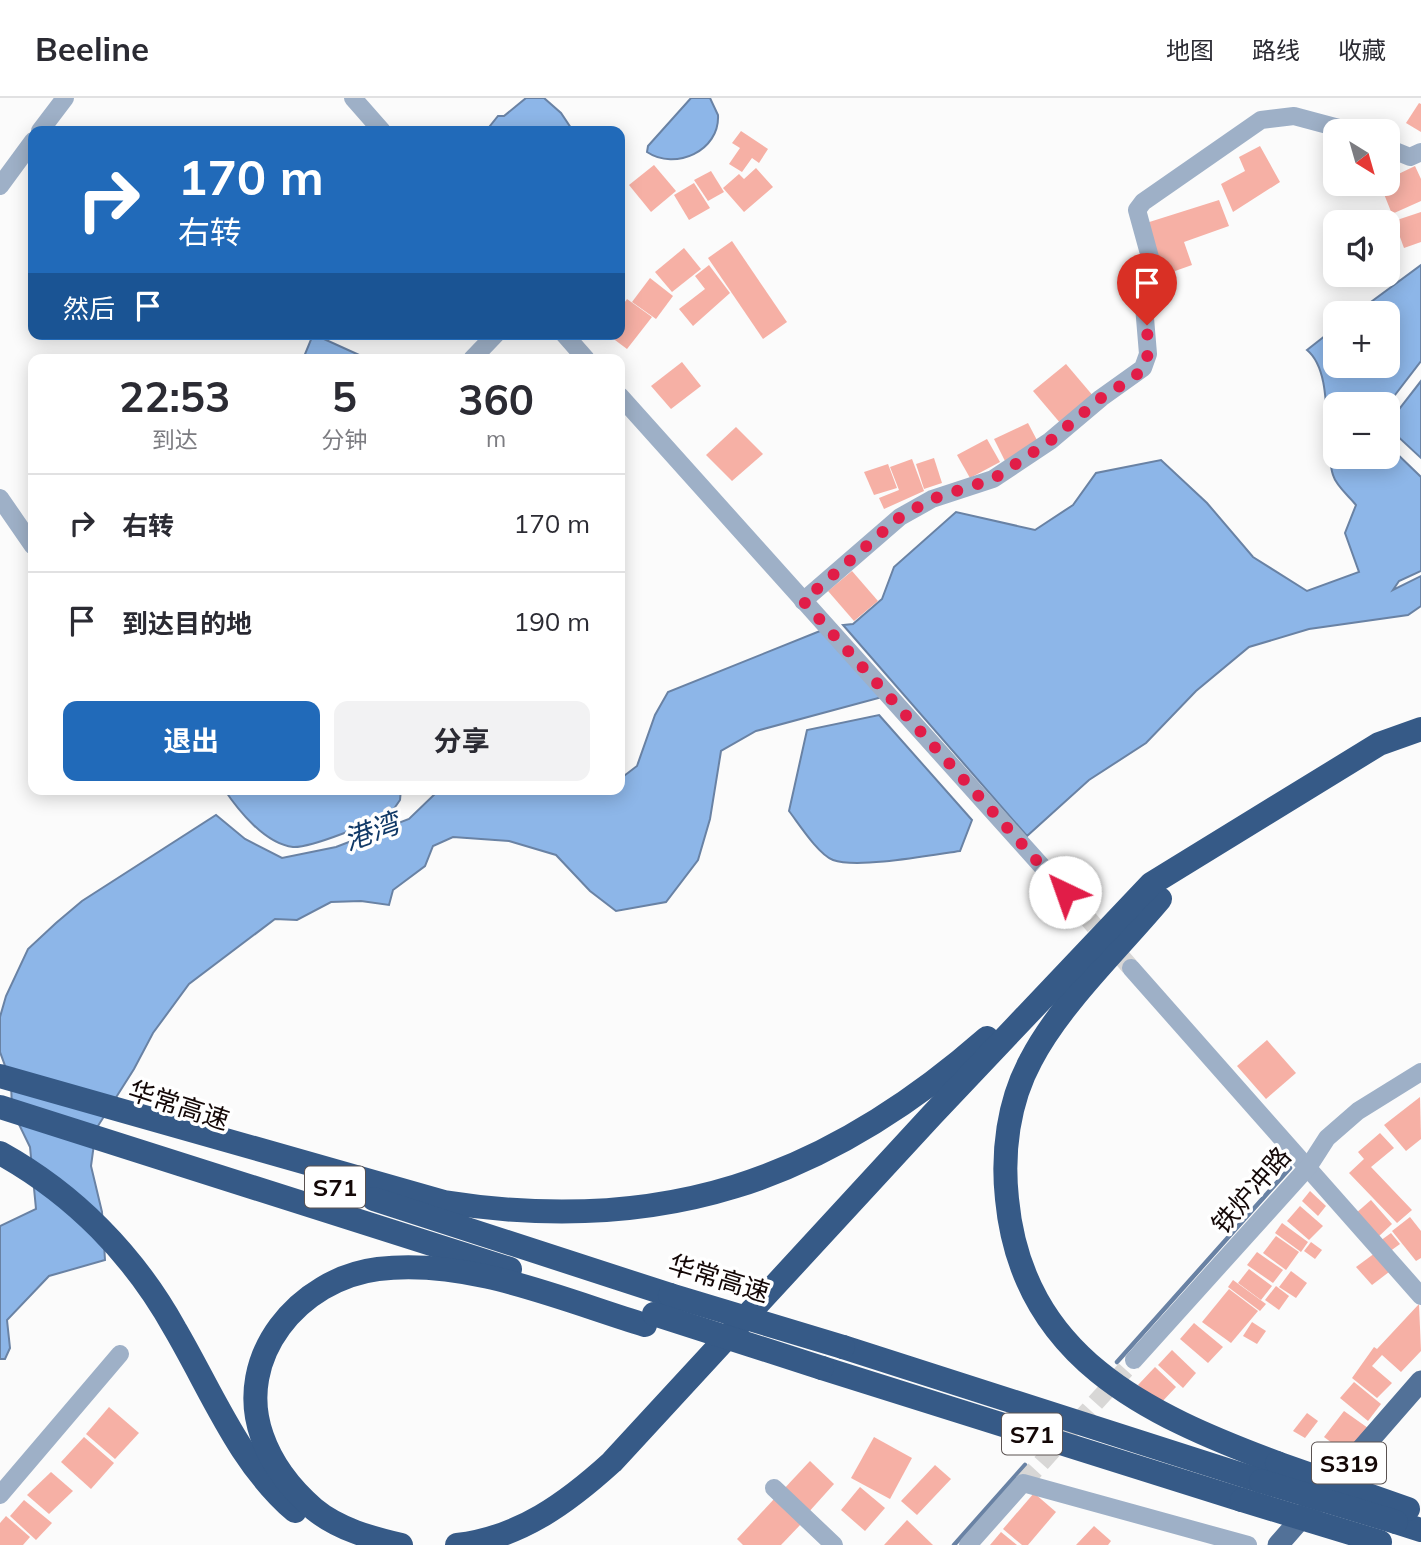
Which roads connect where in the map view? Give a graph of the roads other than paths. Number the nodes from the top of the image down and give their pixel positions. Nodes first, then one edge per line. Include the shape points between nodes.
1 (65, 98) edge
2 (352, 98) edge
3 (1323, 124) edge
4 (44, 126) edge
5 (377, 126) edge
6 (28, 148) edge
7 (1421, 152) edge
8 (1400, 153) edge
9 (0, 186) edge
10 (490, 340) edge
11 (569, 340) edge
12 (477, 354) edge
13 (582, 354) edge
14 (625, 402) edge
15 (0, 498) edge
16 (28, 539) edge
17 (803, 601) junction
18 (1421, 729) edge
19 (1421, 744) edge
20 (1065, 892) tunnel mouth
21 (1156, 892) junction
22 (1131, 968) tunnel mouth
23 (1421, 1072) edge
24 (0, 1078) edge
25 (0, 1107) edge
26 (0, 1153) edge
27 (1309, 1166) junction
28 (1421, 1296) edge
29 (649, 1320) junction
30 (120, 1354) dead end
31 (1134, 1360) tunnel mouth
32 (1421, 1381) edge
33 (1269, 1472) junction
34 (774, 1488) dead end
35 (0, 1495) edge
36 (1398, 1527) edge
37 (1421, 1530) edge
38 (352, 1545) edge
39 (401, 1545) edge
40 (457, 1545) edge
41 (513, 1545) edge
42 (834, 1545) edge
43 (968, 1545) edge
44 (1248, 1545) edge
45 (1278, 1545) edge

1 - 4 street
2 - 5 street
3 - 17 street via 1294,116 1261,120 1143,202 1137,210 1151,261 1144,306 1148,354 1143,369 993,479 932,499 900,517
6 - 9 street
7 - 8 street via 1410,157
10 - 12 street
11 - 13 street
14 - 17 street
15 - 16 street
17 - 20 street
18 - 21 highway via 1379,744
19 - 21 highway via 1384,755
21 - 24 highway via 985,1040 881,1118 824,1152 765,1178 652,1207 542,1213 444,1202
21 - 33 highway via 1048,1031 1030,1062 1015,1098 1006,1143 1009,1223 1037,1300 1086,1362 1117,1389
21 - 40 highway via 932,1115 612,1462 545,1515 509,1533
21 - 41 highway via 618,1473 582,1506
22 - 27 street
23 - 27 street, 铁炉冲路 via 1358,1111 1327,1138
24 - 33 highway, 华常高速 / S71, bridge via 670,1295
25 - 29 highway, 华常高速 / S71
26 - 38 highway via 80,1209 121,1252 152,1290 253,1467 310,1523
27 - 28 street
27 - 31 street, 铁炉冲路
29 - 36 highway, S71, bridge via 909,1405 1031,1434 1242,1500
29 - 39 highway via 498,1280 405,1267 343,1278 290,1311 272,1336 259,1368 256,1405 261,1435 273,1461 316,1510 343,1527
30 - 35 street
32 - 45 main road, S319
33 - 36 highway, bridge
34 - 42 street
36 - 37 highway, S71
43 - 44 street via 1023,1483

